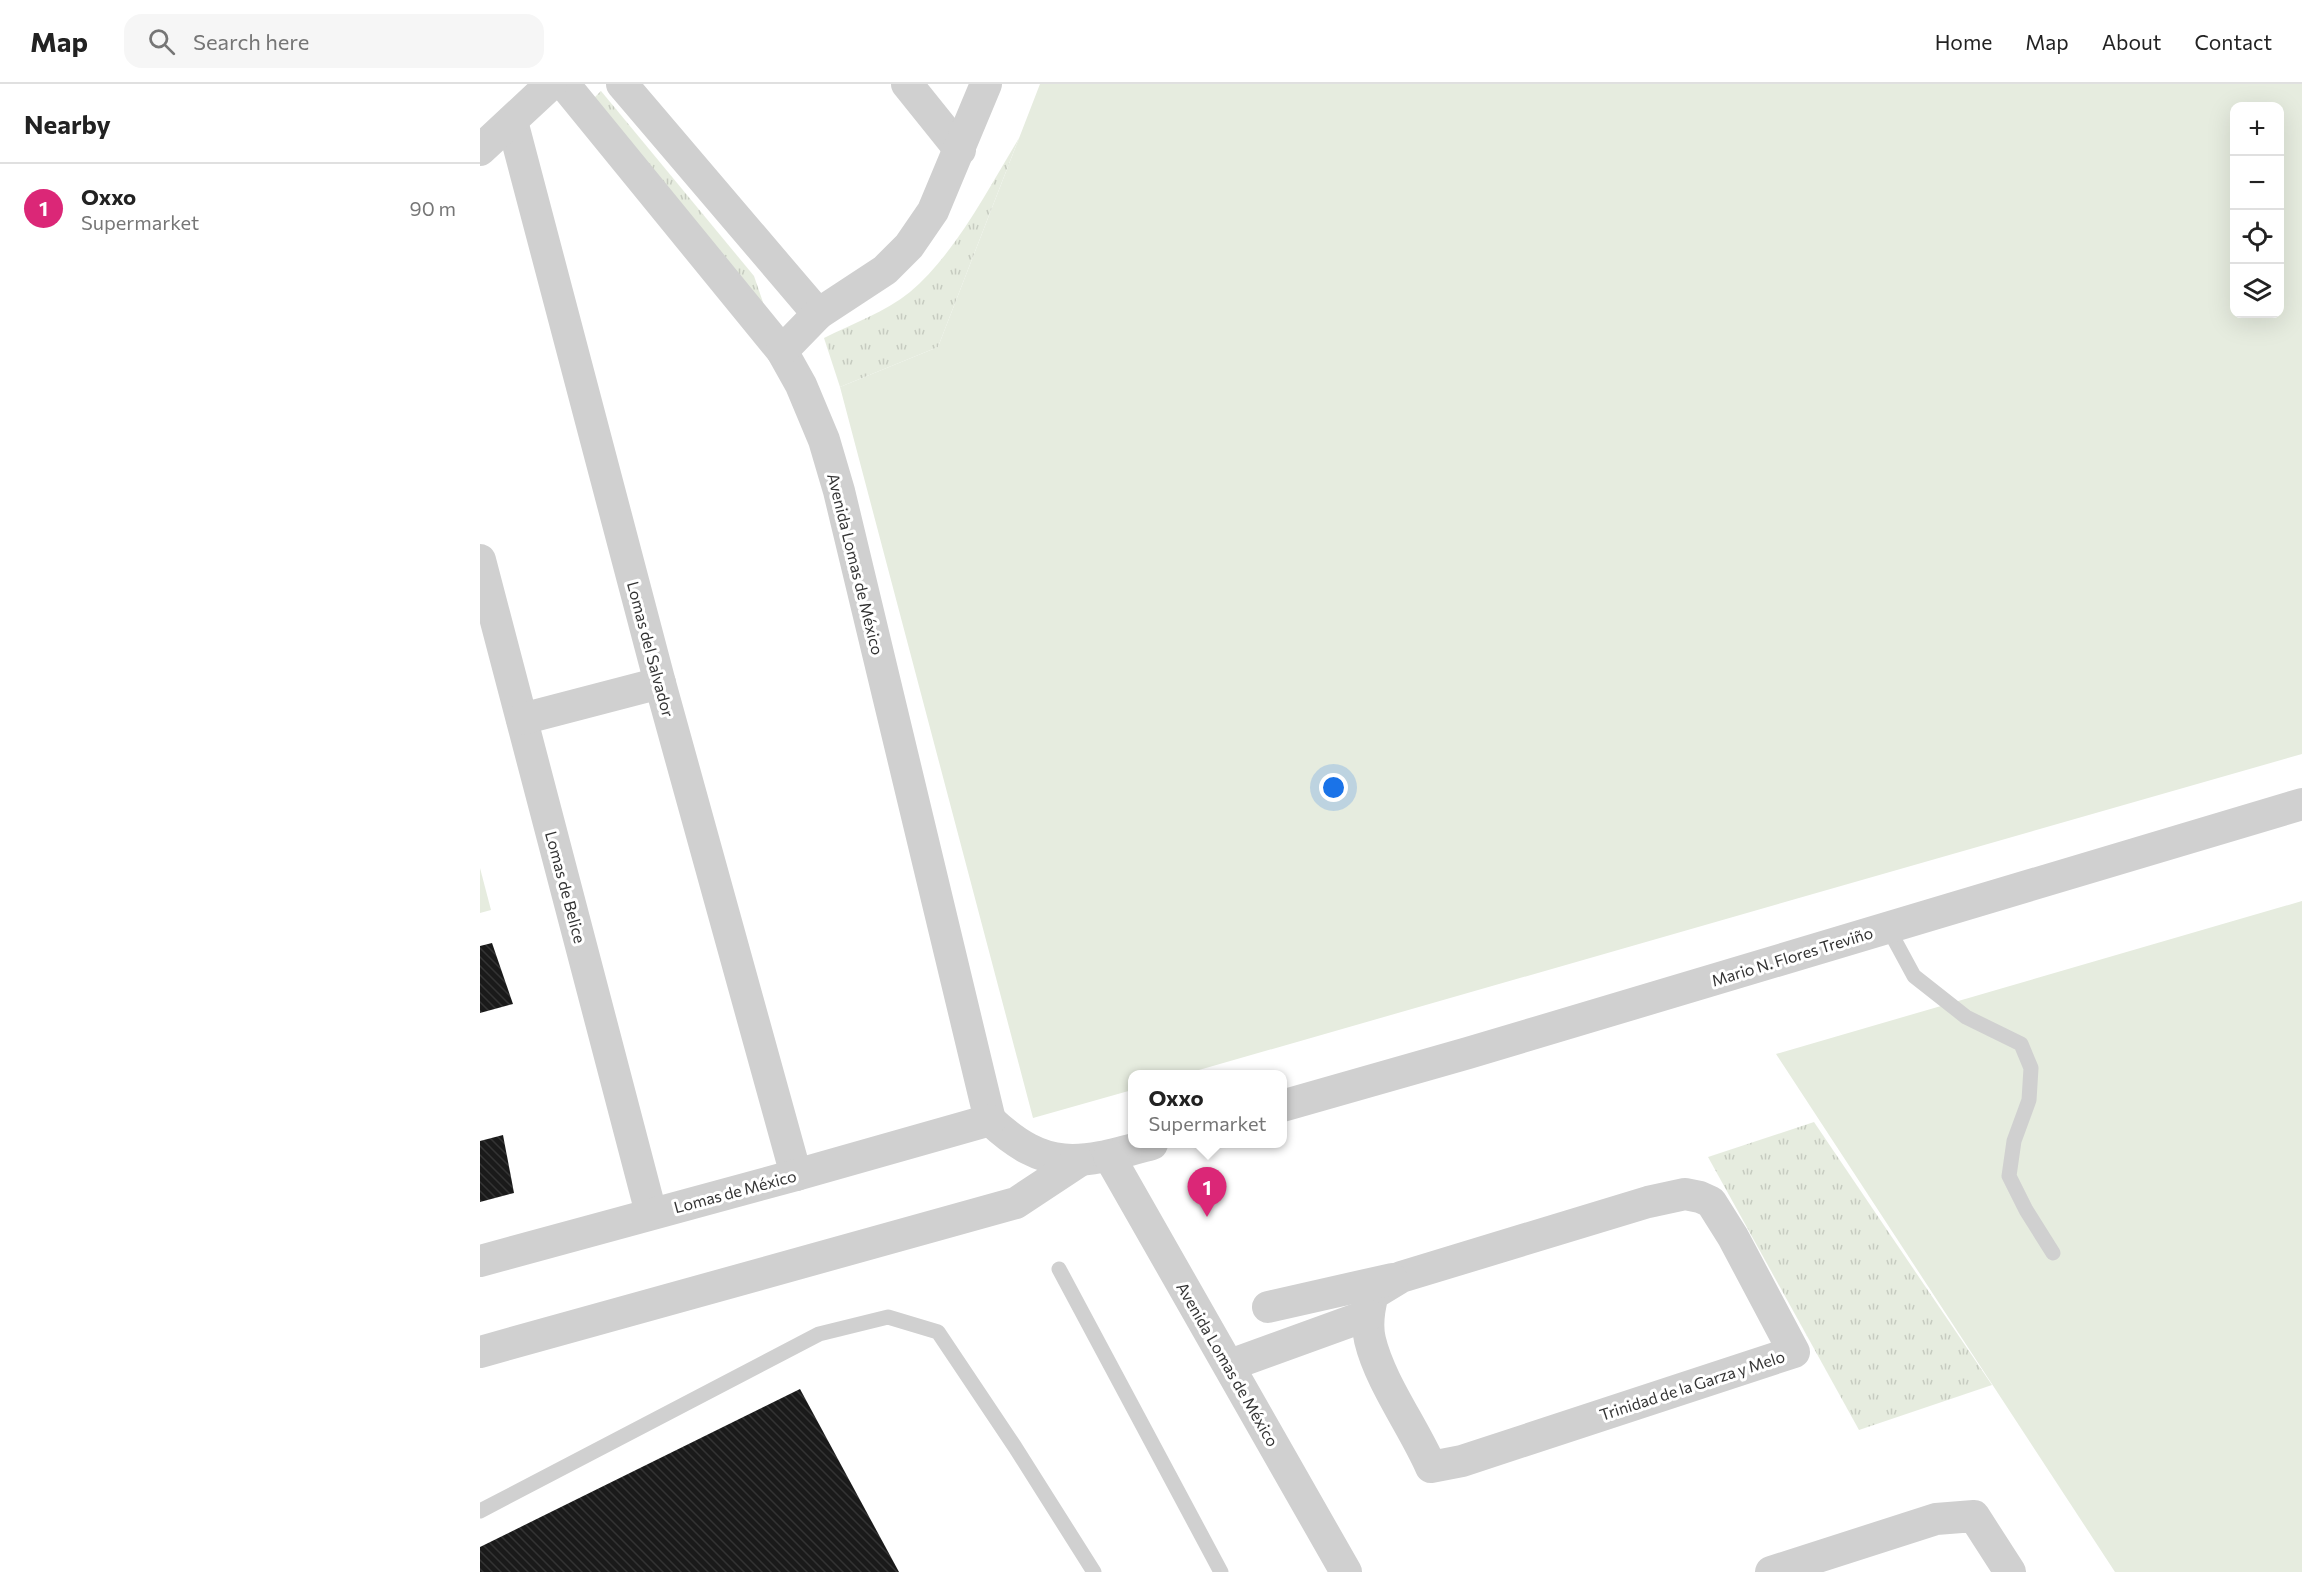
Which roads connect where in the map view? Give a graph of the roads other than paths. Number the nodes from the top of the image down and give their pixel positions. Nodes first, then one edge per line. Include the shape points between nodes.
1 (551, 84) edge
2 (564, 84) edge
3 (622, 84) edge
4 (908, 84) edge
5 (986, 84) edge
6 (512, 121) junction
7 (480, 150) edge
8 (960, 150) junction
9 (818, 314) junction
10 (782, 351) junction
11 (480, 560) edge
12 (660, 683) junction
13 (522, 719) junction
14 (2302, 804) edge
15 (1888, 928) junction
16 (1287, 1105) edge
17 (990, 1120) junction
18 (1135, 1148) edge
19 (1109, 1156) junction
20 (1078, 1162) junction
21 (796, 1175) junction
22 (651, 1213) junction
23 (2053, 1253) dead end
24 (480, 1261) edge
25 (1059, 1269) dead end
26 (1401, 1277) junction
27 (1268, 1307) dead end
28 (1368, 1315) junction
29 (480, 1352) edge
30 (1230, 1365) junction
31 (480, 1511) edge
32 (1094, 1572) edge
33 (1221, 1572) edge
34 (1346, 1572) edge
35 (1771, 1572) edge
36 (2010, 1572) edge

1 - 6 street
2 - 10 street, Avenida Lomas de México
3 - 9 street
4 - 8 street
5 - 8 street
6 - 7 street
6 - 12 street, Lomas del Salvador
8 - 9 street via 933,211 909,246 885,270
9 - 10 street
10 - 17 street, Avenida Lomas de México via 824,440 840,491
11 - 13 street, Lomas de Belice
12 - 13 street
12 - 21 street, Lomas del Salvador
13 - 22 street, Lomas de Belice
14 - 15 street, Mario N. Flores Treviño
15 - 16 street, Mario N. Flores Treviño
15 - 23 lane via 1914,976 1966,1017 2021,1044 2031,1068 2029,1100 2014,1141 2009,1176
17 - 20 street via 1010,1139 1039,1154
17 - 21 street, Lomas de México
18 - 19 street
19 - 20 street
19 - 30 street, Avenida Lomas de México
20 - 29 street via 1016,1203
21 - 22 street, Lomas de México
22 - 24 street, Lomas de México
25 - 33 lane
26 - 27 street
26 - 28 street, Trinidad de la Garza y Melo via 1373,1294
26 - 28 street, Trinidad de la Garza y Melo via 1685,1194 1711,1202 1794,1352 1462,1461 1431,1467 1380,1369 1369,1339
28 - 30 street
30 - 34 street, Avenida Lomas de México
31 - 32 lane via 819,1334 888,1317 938,1332
35 - 36 street via 1936,1519 1974,1516

